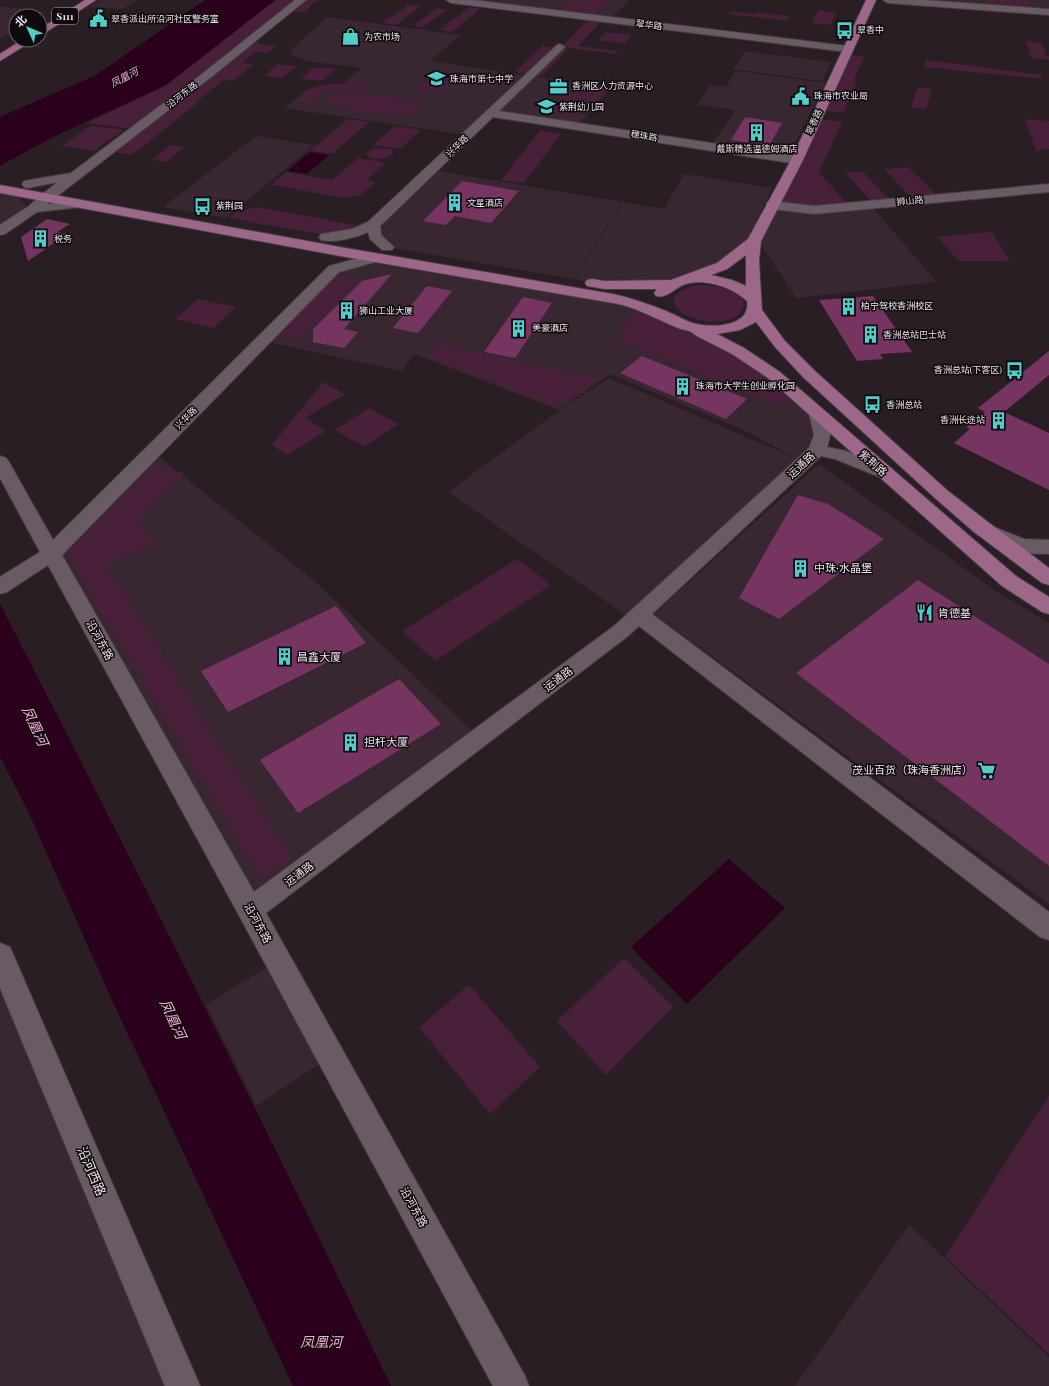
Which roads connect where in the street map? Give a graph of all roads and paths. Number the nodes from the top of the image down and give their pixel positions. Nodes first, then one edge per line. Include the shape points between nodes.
1 (91, 0) edge
2 (301, 0) edge
3 (451, 0) edge
4 (871, 0) edge
5 (888, 0) edge
6 (1049, 12) edge
7 (48, 28) edge
8 (560, 47) dead end
9 (16, 48) edge
10 (847, 49) junction
11 (0, 58) edge
12 (491, 113) junction
13 (797, 160) junction
14 (81, 173) junction
15 (0, 180) edge
16 (28, 184) junction
17 (81, 188) dead end
18 (1049, 188) edge
19 (0, 189) edge
20 (58, 189) junction
21 (45, 198) junction
22 (76, 204) junction
23 (772, 205) junction
24 (34, 209) junction
25 (373, 225) junction
26 (0, 231) edge
27 (754, 241) junction
28 (325, 243) junction
29 (381, 253) junction
30 (334, 269) junction
31 (688, 279) junction
32 (671, 284) junction
33 (755, 306) junction
34 (666, 316) junction
35 (692, 328) junction
36 (817, 414) junction
37 (817, 450) junction
38 (0, 462) edge
39 (883, 472) junction
40 (981, 527) junction
41 (1049, 547) edge
42 (51, 554) junction
43 (1049, 578) edge
44 (0, 587) edge
45 (1049, 607) edge
46 (639, 615) junction
47 (250, 910) junction
48 (1049, 928) edge
49 (0, 956) edge
50 (183, 1386) edge
51 (512, 1386) edge

1 - 7 main road, S111
2 - 14 street, 沿河东路
3 - 10 street, 翠华路
4 - 10 main road, 翠香路
5 - 6 street
8 - 12 street, 兴华路
9 - 11 main road
10 - 13 main road, 翠香路
12 - 13 street, 穗珠路
12 - 25 street, 兴华路
13 - 23 main road, 翠香路
14 - 16 street
14 - 17 street via 77,181
14 - 20 street, 沿河东路
15 - 16 main road
16 - 20 main road
18 - 23 street, 狮山路 via 814,210
19 - 21 main road
20 - 21 street, 沿河东路
20 - 28 main road
21 - 22 main road
21 - 24 street, 沿河东路
22 - 24 street
22 - 28 main road
23 - 27 main road, 翠香路
24 - 26 street
25 - 28 street, 兴华路
25 - 29 street
27 - 31 main road via 723,266
27 - 33 main road via 752,261
28 - 29 main road
28 - 30 street
29 - 30 street, 兴华路
29 - 32 main road via 605,285
29 - 34 main road via 623,301
30 - 42 street, 兴华路
31 - 32 main road
31 - 33 main road, 紫荆路 via 720,280 741,288 747,292
32 - 34 main road via 662,290 659,298 659,308
33 - 35 main road via 750,320 739,326 709,330
33 - 40 main road, 紫荆路 via 780,344 809,374 942,495
34 - 35 main road
35 - 36 main road, 紫荆路 via 738,351 774,375
36 - 37 street, 运通路 via 823,435
36 - 39 main road, 紫荆路
37 - 39 street via 840,455
37 - 46 street, 运通路
38 - 42 street, 沿河东路
39 - 45 main road, 紫荆路 via 1009,581
40 - 41 street via 1021,546
40 - 43 main road, 紫荆路
42 - 44 street, 兴华路
42 - 47 street, 沿河东路
46 - 47 street, 运通路
46 - 48 street
47 - 51 street, 沿河东路
49 - 50 street, 沿河西路

